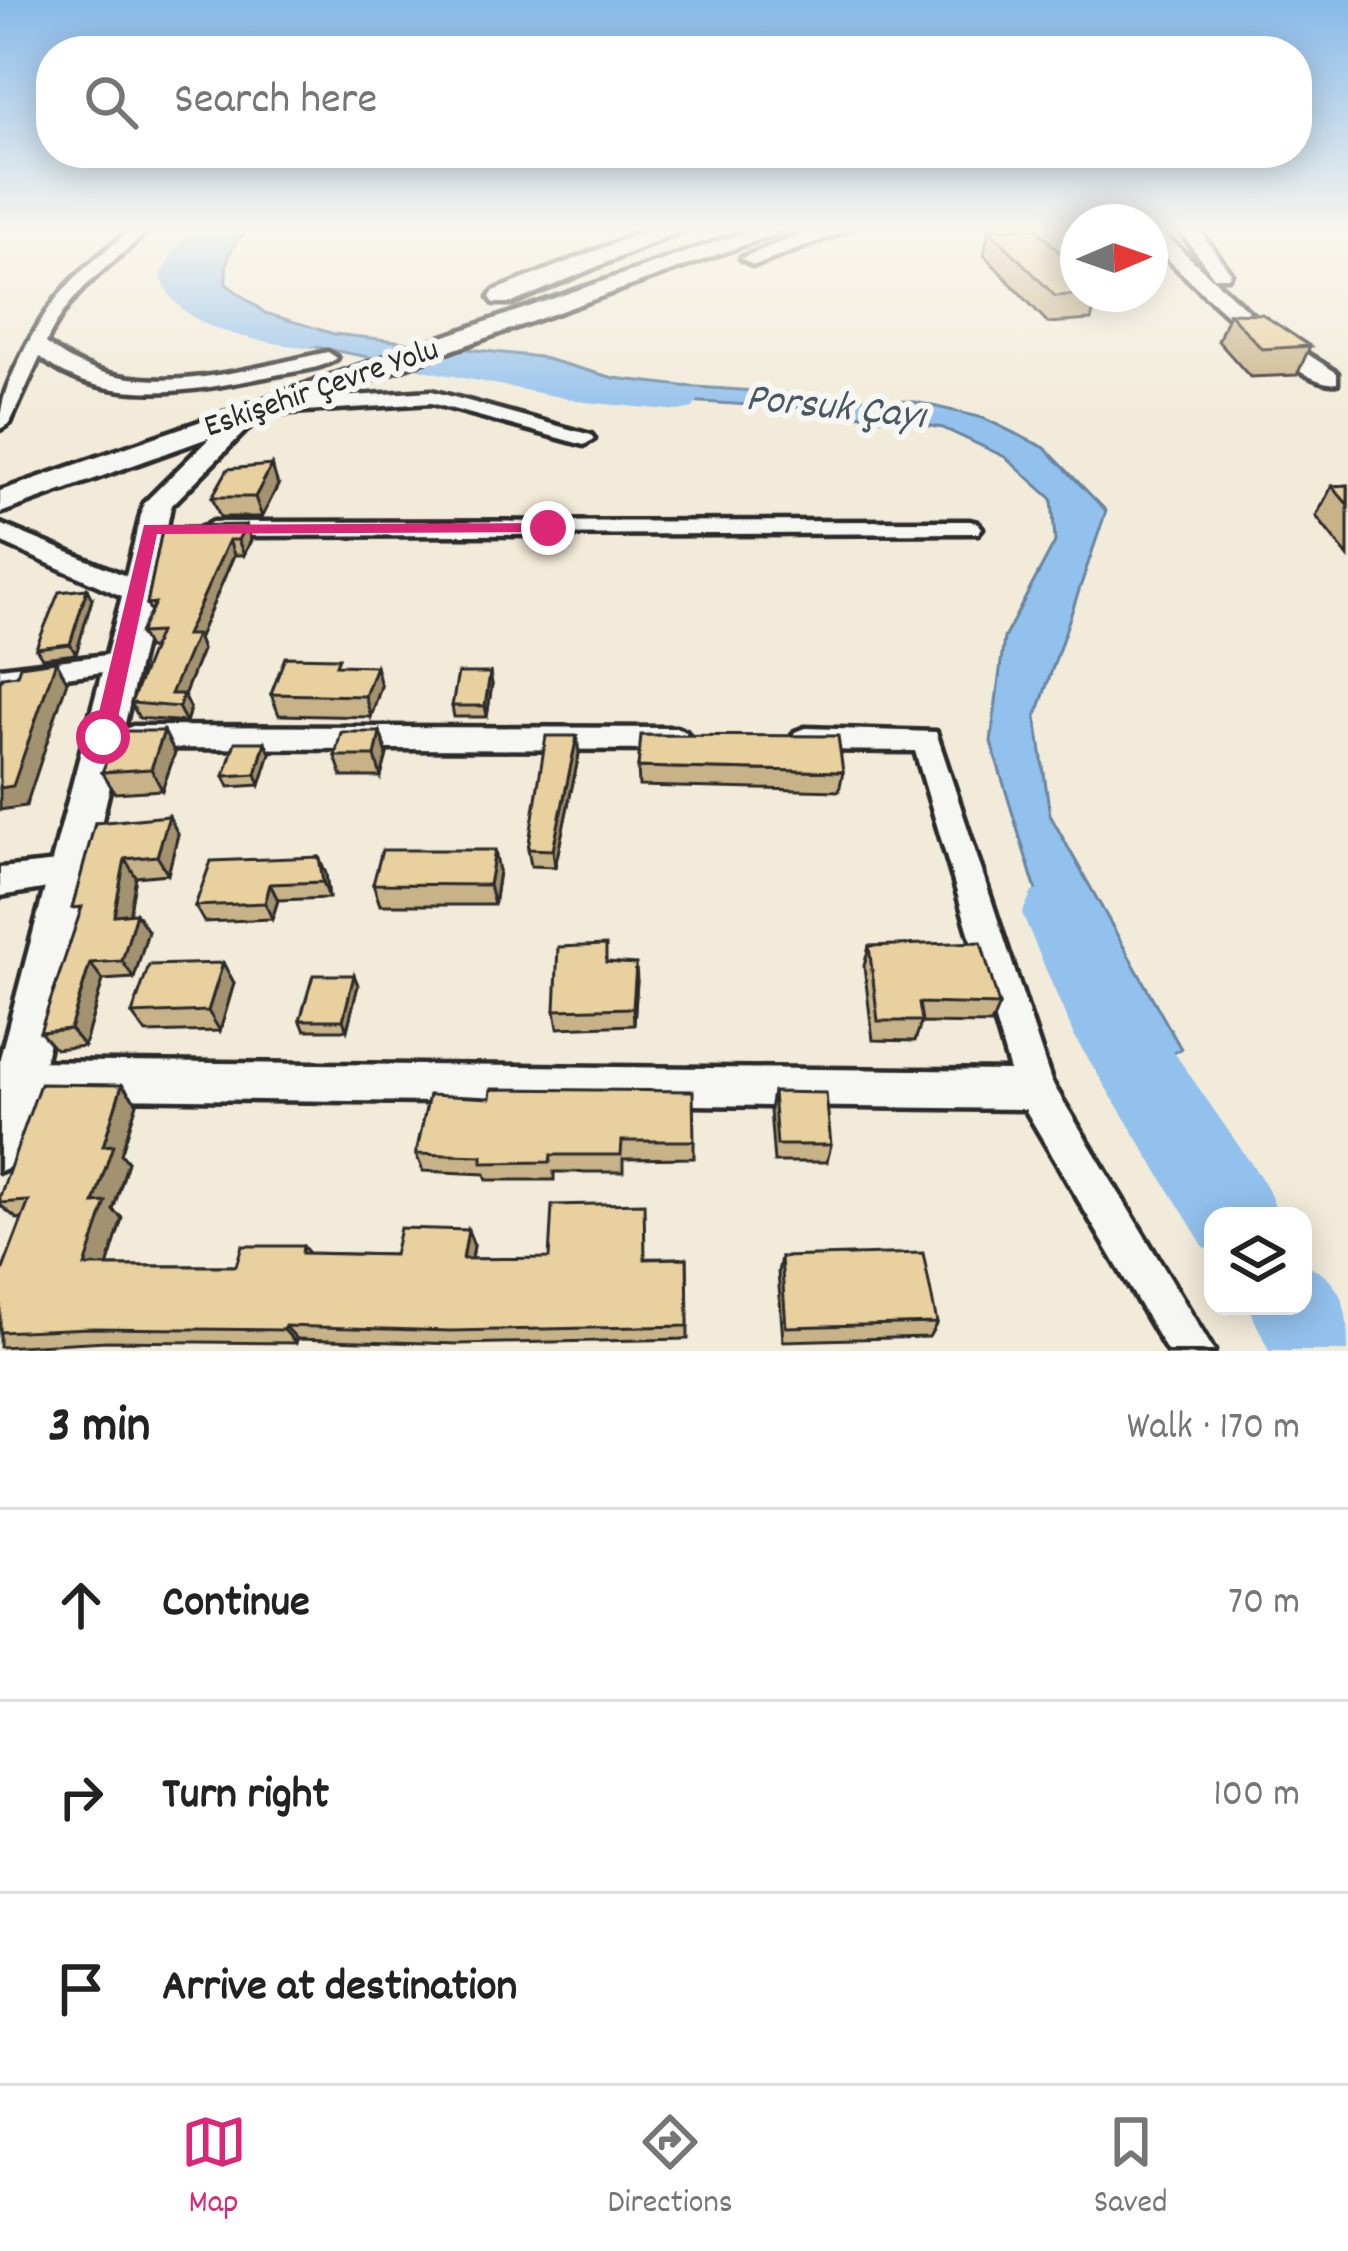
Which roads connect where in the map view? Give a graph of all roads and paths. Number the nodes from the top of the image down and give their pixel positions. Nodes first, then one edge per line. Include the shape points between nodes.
1 (70, 291) edge
2 (520, 291) edge
3 (533, 291) edge
4 (601, 291) edge
5 (651, 291) edge
6 (1213, 291) edge
7 (1242, 291) edge
8 (436, 325) junction
9 (497, 328) junction
10 (35, 343) junction
11 (328, 358) junction
12 (257, 402) junction
13 (0, 423) edge
14 (584, 439) dead end
15 (0, 473) edge
16 (0, 503) edge
17 (970, 528) dead end
18 (173, 529) junction
19 (0, 532) edge
20 (138, 592) junction
21 (123, 662) junction
22 (0, 677) edge
23 (103, 737) junction
24 (710, 739) edge
25 (782, 739) edge
26 (67, 874) junction
27 (0, 882) edge
28 (17, 1079) junction
29 (1035, 1090) junction
30 (0, 1147) edge
31 (1192, 1351) edge

1 - 10 street
2 - 8 highway
3 - 8 highway, Eskişehir Çevre Yolu
4 - 9 highway, Eskişehir Çevre Yolu
5 - 9 highway
6 - 7 street via 1258,333 1329,378 1307,346
8 - 11 highway, Eskişehir Çevre Yolu
9 - 12 highway, Eskişehir Çevre Yolu
10 - 11 street via 79,375 136,384 177,385
10 - 13 street
11 - 12 highway, Eskişehir Çevre Yolu
12 - 14 street via 432,398
12 - 15 highway, Eskişehir Çevre Yolu
12 - 16 highway, Eskişehir Çevre Yolu
12 - 18 street via 158,503
17 - 18 street
18 - 20 street
19 - 20 street
20 - 21 street
21 - 22 street
21 - 23 street
23 - 24 street
23 - 26 street
25 - 29 street via 926,740
26 - 27 street
26 - 28 street
28 - 29 street
28 - 30 street
29 - 31 street

